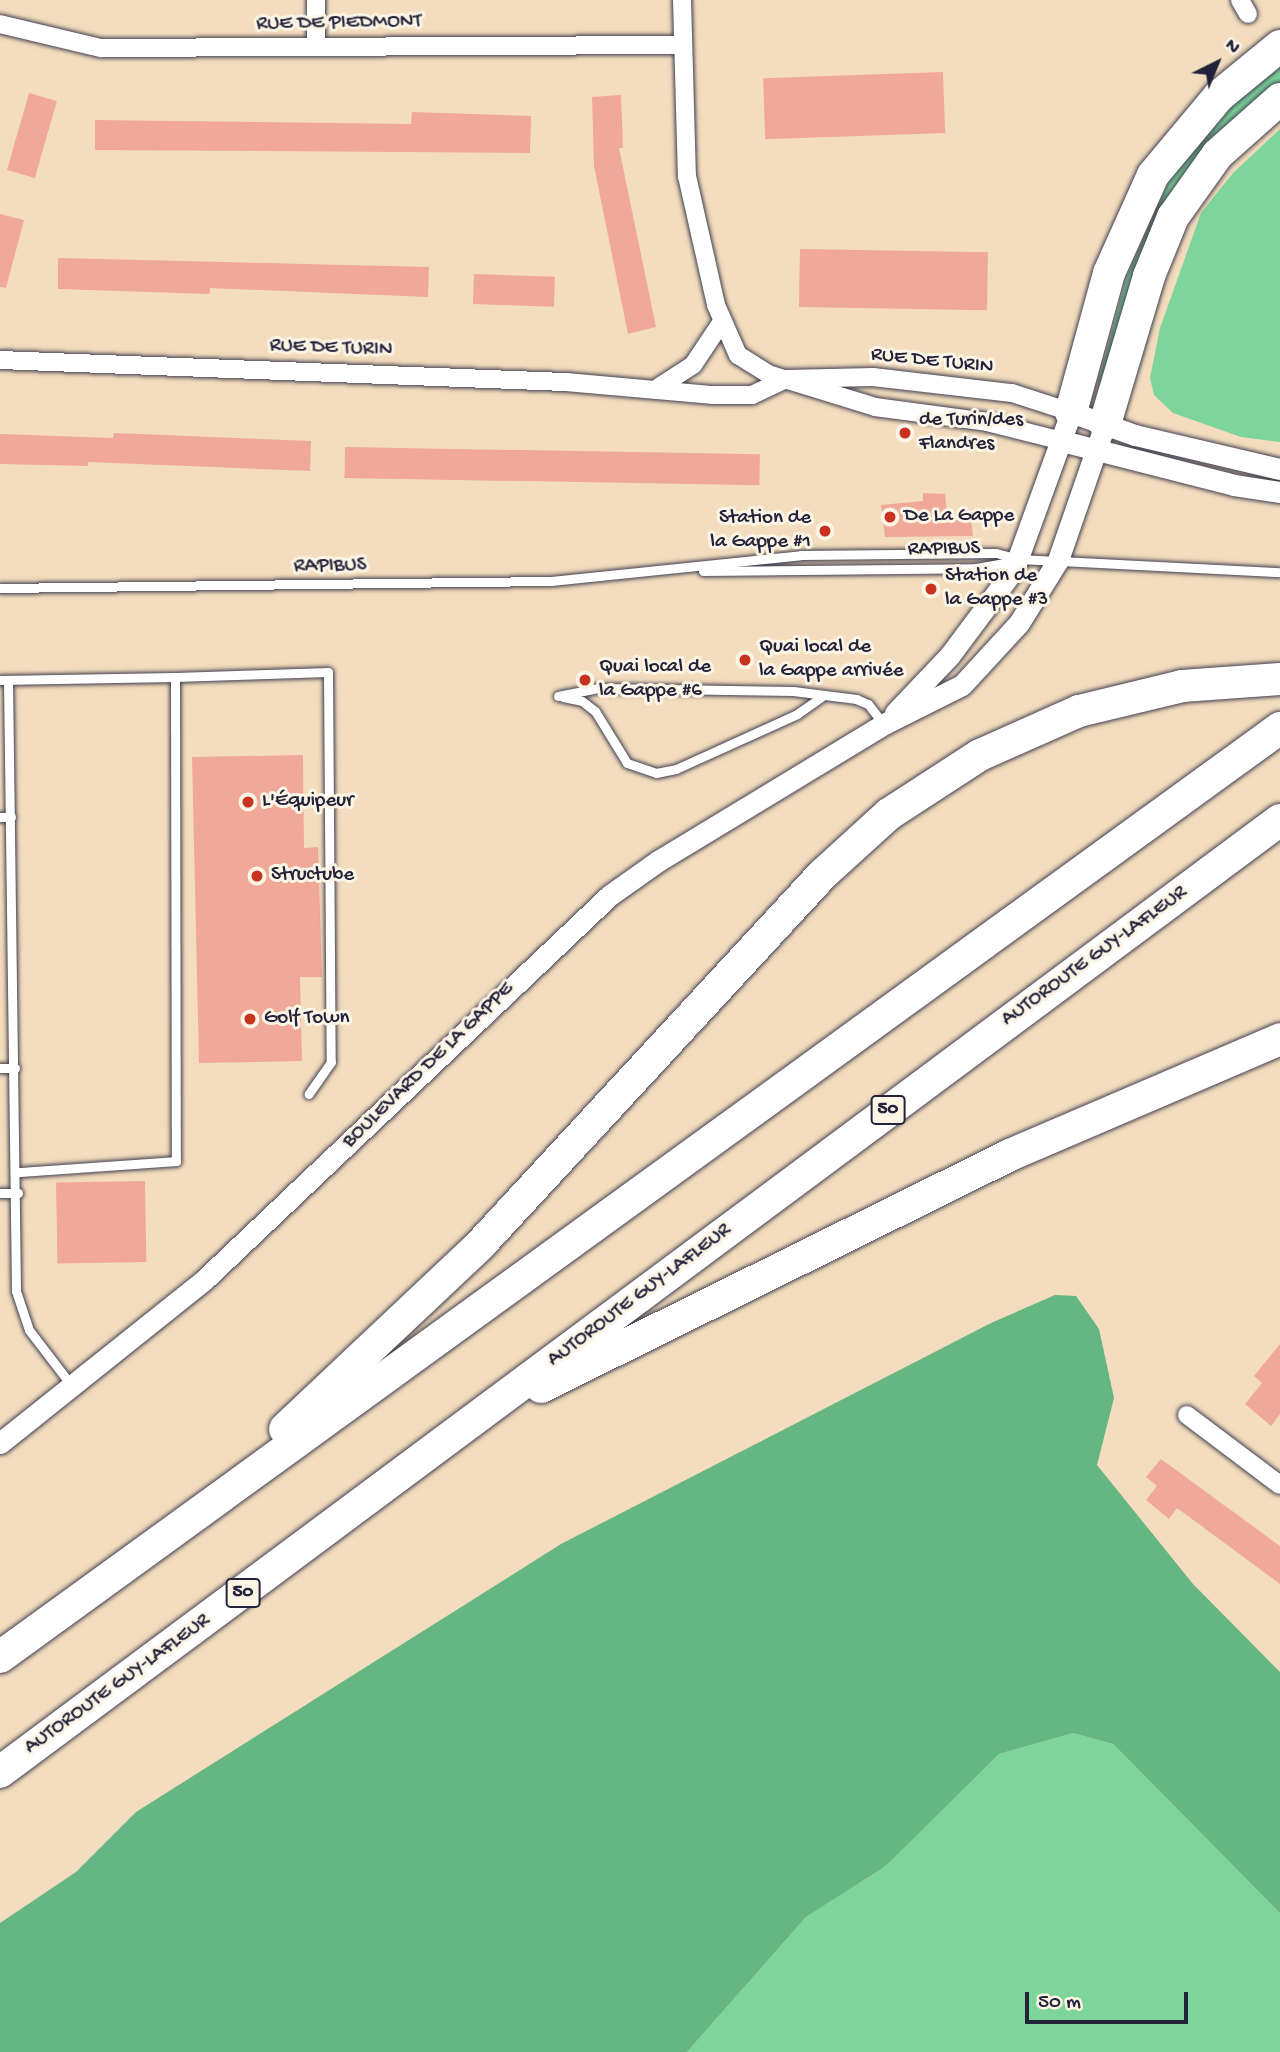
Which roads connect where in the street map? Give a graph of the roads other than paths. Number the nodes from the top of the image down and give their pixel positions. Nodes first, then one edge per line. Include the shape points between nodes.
1 (316, 0) edge
2 (682, 0) edge
3 (0, 24) edge
4 (682, 45) junction
5 (1280, 46) edge
6 (316, 47) junction
7 (1280, 99) edge
8 (721, 323) junction
9 (0, 360) edge
10 (786, 379) junction
11 (659, 387) junction
12 (1071, 412) junction
13 (1101, 437) junction
14 (1062, 441) junction
15 (1280, 469) edge
16 (1280, 492) edge
17 (1019, 559) junction
18 (1058, 560) junction
19 (659, 571) junction
20 (1280, 572) edge
21 (0, 588) edge
22 (175, 677) junction
23 (1280, 679) edge
24 (4, 680) edge
25 (823, 696) junction
26 (884, 724) junction
27 (1280, 728) edge
28 (0, 817) edge
29 (11, 817) junction
30 (1280, 820) edge
31 (1280, 1039) edge
32 (0, 1068) edge
33 (15, 1068) junction
34 (309, 1094) dead end
35 (17, 1172) junction
36 (0, 1193) edge
37 (18, 1193) junction
38 (73, 1388) junction
39 (486, 1413) junction
40 (1186, 1415) dead end
41 (0, 1443) edge
42 (1280, 1485) edge
43 (205, 1504) junction
44 (0, 1657) edge
45 (0, 1772) edge

1 - 6 street
2 - 4 street
3 - 6 street, RUE DE PIEDMONT via 101,48
4 - 6 street, RUE DE PIEDMONT
4 - 8 street via 687,176
5 - 12 highway via 1219,96 1153,175 1109,273
7 - 13 highway via 1218,154 1173,217 1149,276
8 - 10 street via 744,360
8 - 11 street via 693,365
9 - 11 street, RUE DE TURIN
10 - 11 street, RUE DE TURIN via 752,395
10 - 12 street, RUE DE TURIN via 873,377 933,383 1031,397
10 - 14 street via 875,407 987,422
12 - 13 street
12 - 14 street, BOULEVARD DE LA GAPPE
13 - 14 street
13 - 15 street
13 - 16 street
13 - 18 street, BOULEVARD DE LA GAPPE
14 - 17 street, BOULEVARD DE LA GAPPE
17 - 18 lane, RAPIBUS
17 - 19 lane, RAPIBUS via 976,568
17 - 19 lane, RAPIBUS via 996,553 802,555
17 - 26 street, BOULEVARD DE LA GAPPE via 950,655
18 - 20 lane, RAPIBUS
18 - 26 street, BOULEVARD DE LA GAPPE via 1019,623 962,685
19 - 21 lane, RAPIBUS via 551,581
22 - 24 lane
22 - 34 lane via 328,672 331,1062
22 - 35 lane via 176,1161
23 - 43 highway via 1182,686 1079,711 971,760 889,814 823,874 480,1245
24 - 29 lane
25 - 25 lane via 797,714 676,769 656,773 627,763 590,707 558,696 598,688 793,691
25 - 26 lane via 862,701
26 - 38 street, BOULEVARD DE LA GAPPE via 610,894 226,1261
27 - 43 highway via 439,1342
28 - 29 lane
29 - 33 lane
30 - 39 highway, AUTOROUTE GUY-LAFLEUR / 50 via 679,1264
31 - 39 highway via 998,1160 707,1308
32 - 33 lane
33 - 35 lane
35 - 37 lane
36 - 37 lane
37 - 38 lane via 19,1309 29,1330
38 - 41 street, BOULEVARD DE LA GAPPE
39 - 45 highway, AUTOROUTE GUY-LAFLEUR / 50
40 - 42 street
43 - 44 highway

